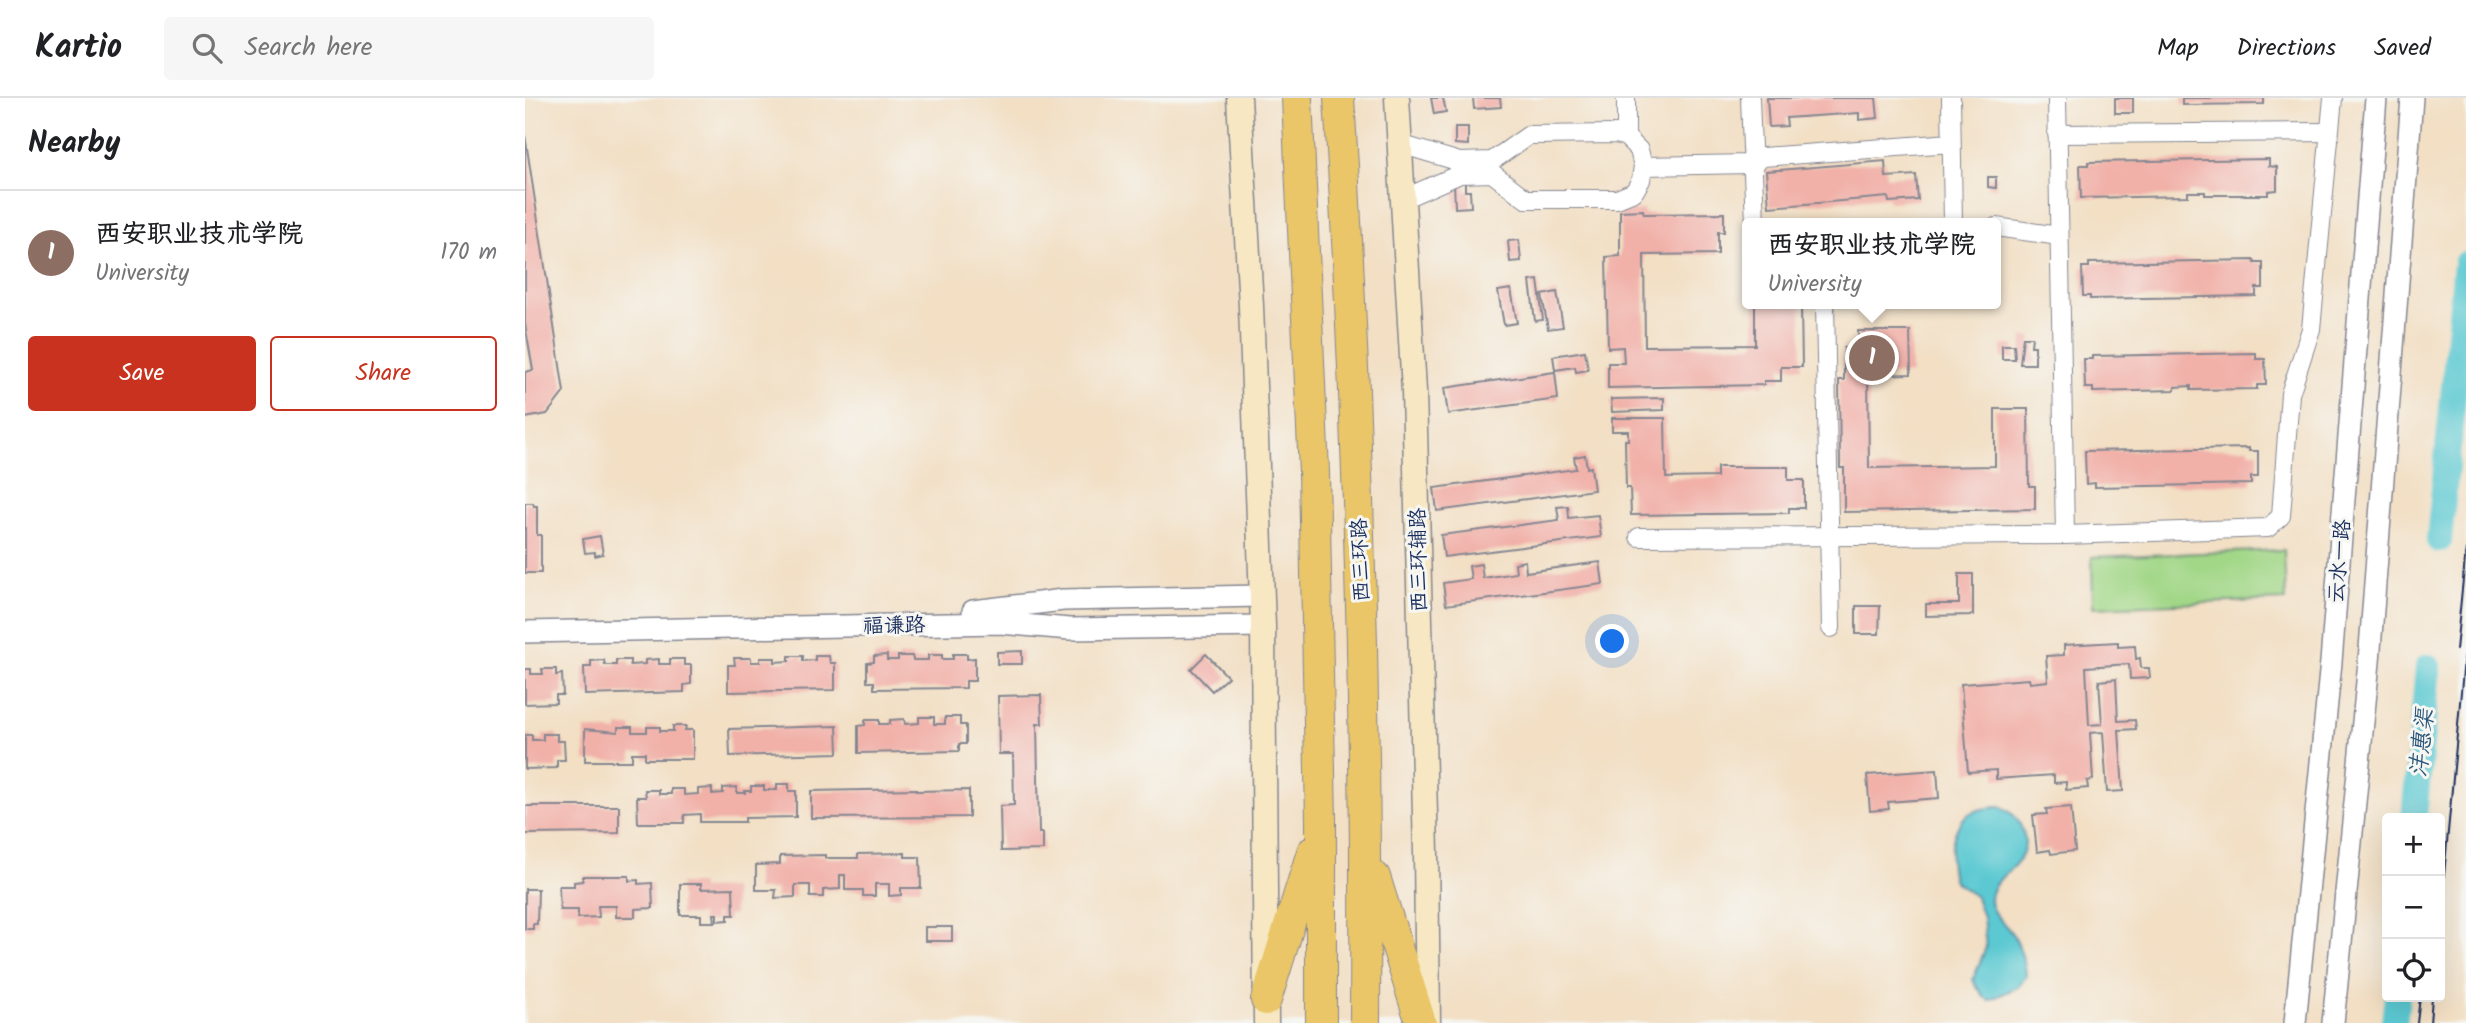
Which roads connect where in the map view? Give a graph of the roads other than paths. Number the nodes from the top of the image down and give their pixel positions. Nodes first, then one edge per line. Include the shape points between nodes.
1 (1239, 98) edge
2 (1297, 98) edge
3 (1339, 98) edge
4 (1397, 98) edge
5 (1626, 98) edge
6 (1750, 98) edge
7 (1951, 98) edge
8 (2057, 98) edge
9 (2333, 98) edge
10 (2376, 98) edge
11 (2412, 98) edge
12 (2329, 132) junction
13 (2057, 134) junction
14 (1626, 137) junction
15 (1951, 143) junction
16 (1399, 144) junction
17 (1752, 164) junction
18 (1643, 166) junction
19 (1403, 199) junction
20 (1755, 218) edge
21 (1953, 218) edge
22 (2001, 228) edge
23 (2059, 236) junction
24 (1825, 309) edge
25 (2064, 536) junction
26 (1639, 537) dead end
27 (1828, 537) junction
28 (1261, 596) junction
29 (525, 618) edge
30 (1263, 626) junction
31 (1831, 628) dead end
32 (525, 632) edge
33 (1321, 821) junction
34 (1366, 849) junction
35 (1266, 1011) edge
36 (1321, 1023) edge
37 (1365, 1023) edge
38 (1421, 1023) edge
39 (1428, 1023) edge
40 (2295, 1023) edge
41 (2333, 1023) edge

1 - 28 main road
2 - 33 highway, 西三环路 via 1314,472
3 - 34 highway, 西三环路 via 1363,630
4 - 16 main road, 西三环辅路
5 - 14 street
6 - 17 street
7 - 15 street
8 - 13 street
9 - 12 street
10 - 40 street, 云水一路 via 2332,649
11 - 41 street, 云水一路 via 2369,662
12 - 13 street
12 - 25 street via 2311,329 2290,394 2281,516 2268,528
13 - 23 street
14 - 16 street via 1529,135 1492,161 1460,162
14 - 18 street via 1639,150
15 - 17 street via 1763,157
15 - 21 street
16 - 19 main road, 西三环辅路
17 - 18 street
17 - 20 street
18 - 19 street via 1634,192 1617,199 1526,199 1492,173 1460,174
19 - 39 main road, 西三环辅路 via 1414,391
22 - 23 street
23 - 25 street
24 - 27 street
25 - 27 street
26 - 27 street
27 - 31 street
28 - 29 street, 福谦路 via 1063,600 985,611
28 - 30 main road
30 - 32 street, 福谦路 via 1070,629 1000,624
30 - 35 main road
33 - 35 highway
33 - 36 highway, 西三环路
34 - 37 highway, 西三环路
34 - 38 highway

